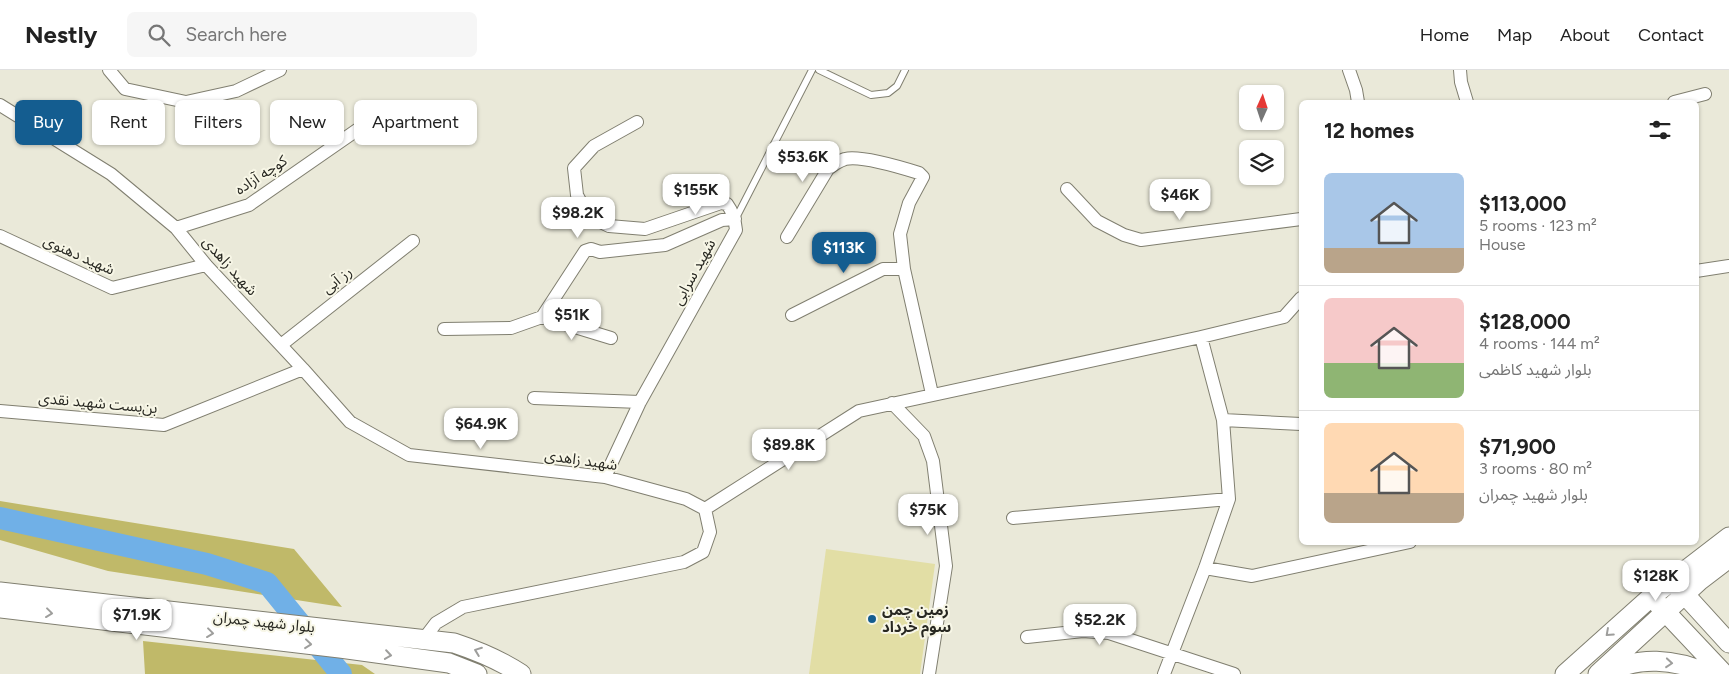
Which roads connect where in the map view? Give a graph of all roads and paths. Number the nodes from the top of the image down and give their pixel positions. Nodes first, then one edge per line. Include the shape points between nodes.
1 (109, 70) edge
2 (280, 70) edge
3 (812, 70) edge
4 (819, 70) edge
5 (905, 70) edge
6 (1349, 70) edge
7 (1460, 70) edge
8 (1705, 94) dead end
9 (1358, 100) edge
10 (1466, 100) edge
11 (1682, 100) edge
12 (0, 105) edge
13 (637, 122) dead end
14 (354, 132) edge
15 (1067, 189) dead end
16 (735, 219) junction
17 (1299, 219) edge
18 (176, 228) junction
19 (0, 236) edge
20 (787, 237) dead end
21 (413, 241) dead end
22 (206, 266) junction
23 (1729, 266) edge
24 (904, 269) junction
25 (1699, 270) edge
26 (1299, 300) edge
27 (792, 315) dead end
28 (542, 318) junction
29 (444, 329) dead end
30 (1201, 337) junction
31 (611, 338) dead end
32 (281, 345) junction
33 (304, 369) junction
34 (932, 394) junction
35 (534, 398) dead end
36 (640, 402) junction
37 (892, 403) junction
38 (0, 411) edge
39 (1223, 420) junction
40 (1299, 424) edge
41 (606, 477) junction
42 (1229, 499) junction
43 (705, 509) junction
44 (1013, 518) dead end
45 (1729, 537) edge
46 (1396, 545) edge
47 (1729, 558) edge
48 (1205, 568) junction
49 (1694, 574) junction
50 (1671, 580) junction
51 (0, 592) edge
52 (1685, 594) junction
53 (1651, 597) junction
54 (0, 608) edge
55 (1666, 612) junction
56 (1702, 614) junction
57 (1629, 615) junction
58 (1645, 629) junction
59 (1683, 629) junction
60 (1027, 637) dead end
61 (423, 640) junction
62 (1729, 643) edge
63 (1173, 654) junction
64 (422, 660) junction
65 (477, 674) edge
66 (521, 674) edge
67 (929, 674) edge
68 (1164, 674) edge
69 (1234, 674) edge
70 (1565, 674) edge
71 (1598, 674) edge
72 (1606, 674) edge
73 (1708, 674) edge
74 (1724, 674) edge

1 - 2 street via 125,89 186,102 236,91
3 - 16 lane
4 - 5 lane via 871,96 888,93 897,86
6 - 9 street
7 - 10 street
8 - 11 street
12 - 18 street, شهید زاهدی via 111,174
13 - 16 street via 594,146 574,168 577,195 588,216 609,226 645,229 721,203 726,204
14 - 18 street, کوچه آزاده via 249,205
15 - 17 street via 1097,220 1140,240
16 - 28 street, شهید سرابی via 722,220 665,245 585,251
16 - 36 street, شهید سرابی via 736,230
18 - 22 street, شهید زاهدی
19 - 22 street, شهید دهنوی via 112,288
20 - 24 street via 828,169 838,162 867,160 913,171 923,177 909,203 900,234
21 - 32 street, رز آبی
22 - 32 street, شهید زاهدی
23 - 25 street
24 - 27 street via 883,269
24 - 34 street
26 - 30 street via 1284,317
28 - 29 street via 511,328
28 - 31 street
30 - 34 street
30 - 39 street
32 - 33 street, شهید زاهدی
33 - 38 street, بن‌بست شهید نقدی via 164,425
33 - 41 street, شهید زاهدی via 350,422 409,455
34 - 37 street
35 - 36 street
36 - 41 street, شهید سرابی
37 - 43 street via 859,410
37 - 67 street via 924,436 933,461 946,566
39 - 40 street
39 - 42 street
41 - 43 street, شهید زاهدی via 686,499
42 - 44 street
42 - 48 street
43 - 61 street via 710,532 703,552 684,562 463,607 436,623
45 - 49 main road
46 - 48 street via 1252,576
47 - 49 main road
48 - 63 street
49 - 50 main road
49 - 52 main road
50 - 52 main road
50 - 53 main road
51 - 61 main road, بلوار شهید چمران
52 - 55 main road
52 - 56 main road
53 - 55 main road
53 - 57 main road
54 -> 64 main road, بلوار شهید چمران
55 - 58 main road
55 - 59 main road
56 - 59 main road via 1694,610 1684,612
56 - 62 main road
57 - 58 main road via 1642,612 1648,618
57 -> 70 main road
58 - 71 main road
59 - 74 main road
60 - 63 street via 1083,631 1109,633
61 - 64 main road
66 -> 61 main road, بلوار شهید چمران via 482,652 454,643
63 - 68 street
63 - 69 street
64 - 65 main road, بلوار شهید چمران via 449,663
72 -> 73 main road via 1630,663 1652,662 1673,662

